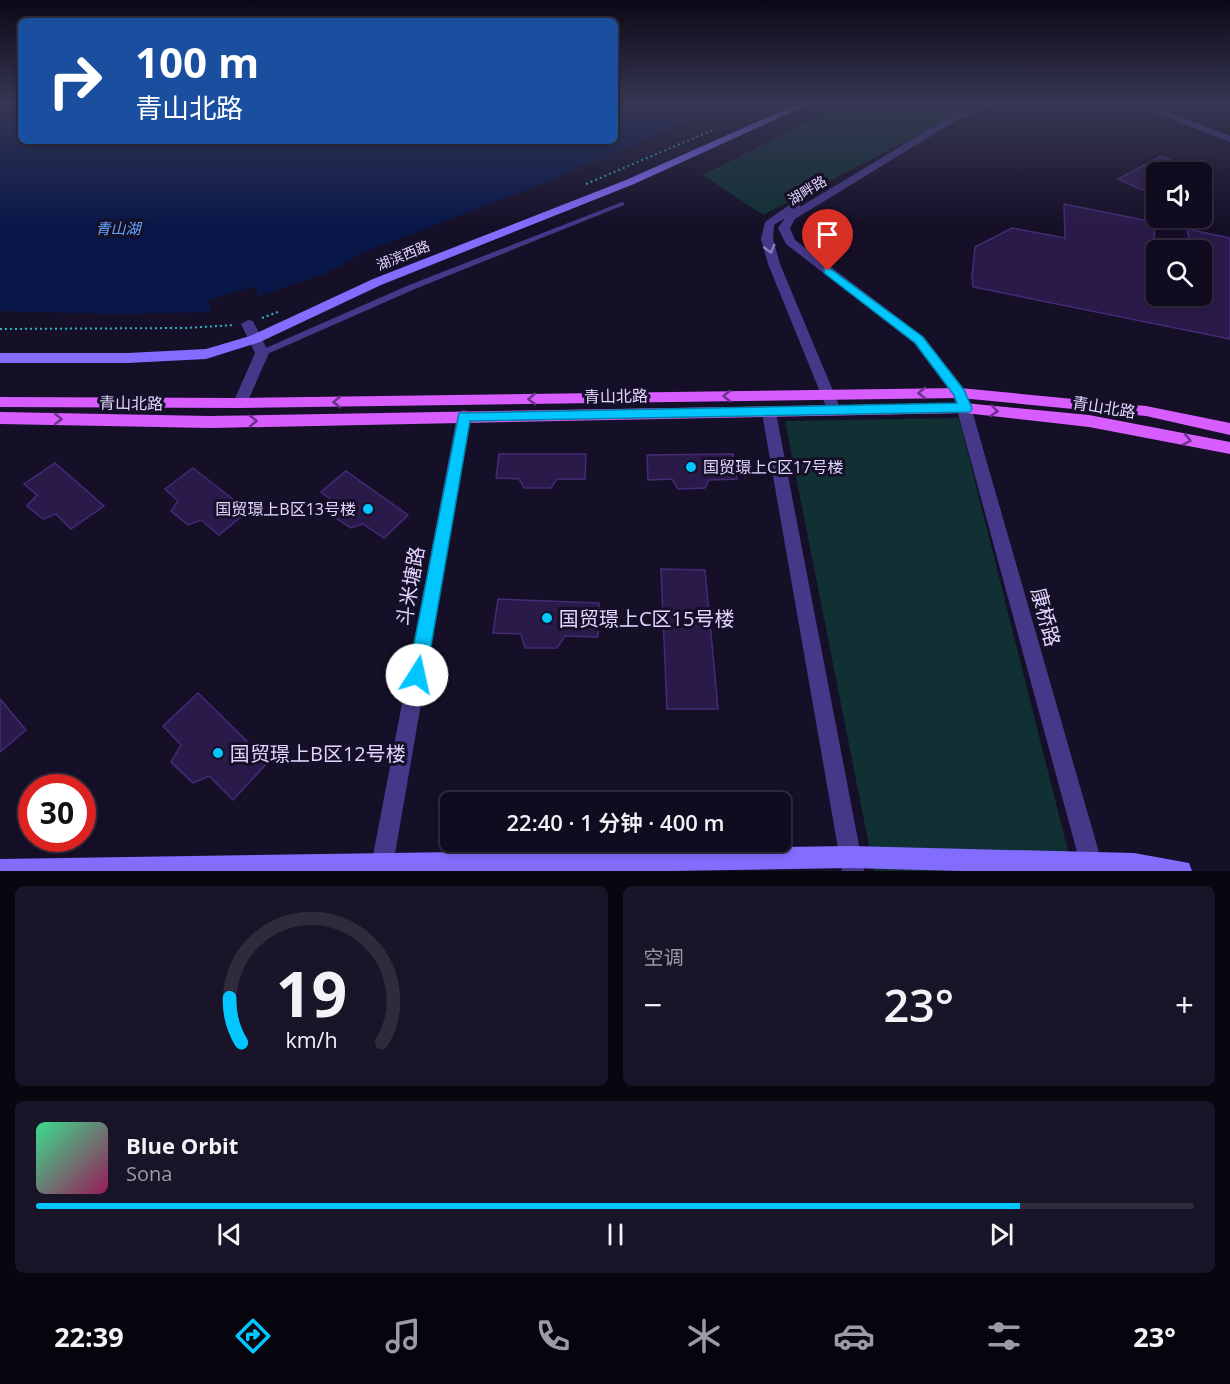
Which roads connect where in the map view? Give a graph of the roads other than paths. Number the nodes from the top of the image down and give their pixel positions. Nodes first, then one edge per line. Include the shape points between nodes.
1 (711, 146) edge
2 (897, 146) edge
3 (908, 146) edge
4 (622, 204) dead end
5 (248, 324) road end
6 (255, 339) junction
7 (262, 353) junction
8 (0, 358) edge
9 (828, 395) junction
10 (959, 395) junction
11 (0, 402) edge
12 (240, 403) junction
13 (834, 410) junction
14 (769, 413) junction
15 (464, 416) junction
16 (0, 418) edge
17 (1230, 429) edge
18 (1230, 448) edge
19 (1091, 863) junction
20 (851, 864) edge
21 (382, 867) edge
22 (1143, 867) edge
23 (0, 870) edge
24 (1181, 871) edge

1 - 6 street, 湖滨西路 via 377,282
2 -> 9 street, 湖畔路 via 769,225 767,239 774,264
3 - 10 street, 湖畔路 via 791,217 784,228 790,242 919,340
4 - 7 lane via 412,287
5 - 6 street
6 - 7 street
6 - 8 street, 湖滨西路 via 206,354
7 - 12 street
10 -> 9 main road, 青山北路
9 -> 12 main road, 青山北路
9 - 13 street, 湖畔路
10 - 13 main road, 青山北路
10 - 17 main road, 青山北路 via 1146,411
10 -> 18 main road, 青山北路
10 - 19 street, 康桥路
11 - 12 main road, 青山北路
13 - 14 main road, 青山北路
14 - 15 main road, 青山北路
14 - 20 street
16 -> 15 main road, 青山北路 via 210,422
15 - 21 street, 斗米塘路
19 - 20 street
19 - 22 street
20 - 21 street
21 - 23 street
22 - 24 street

